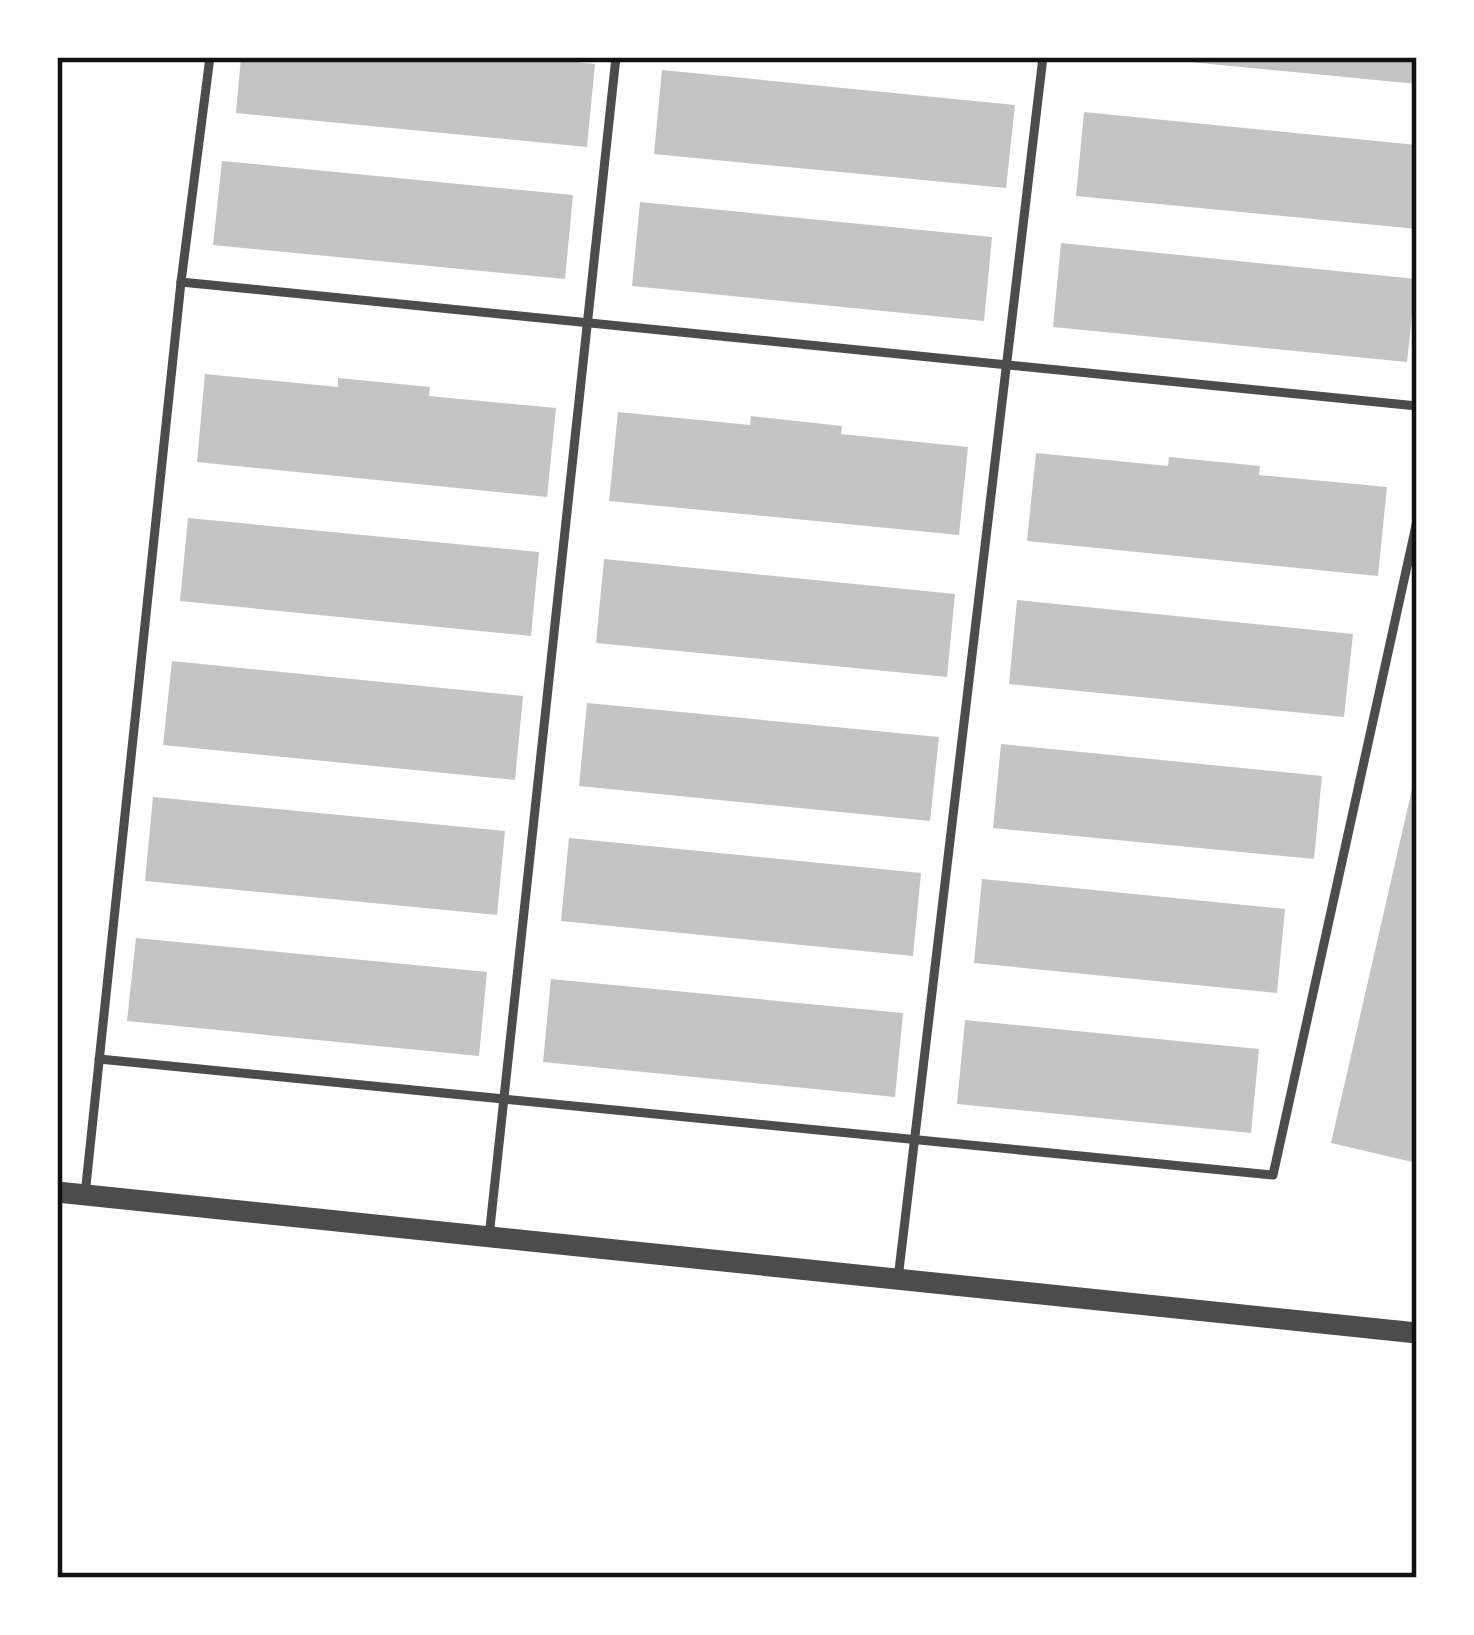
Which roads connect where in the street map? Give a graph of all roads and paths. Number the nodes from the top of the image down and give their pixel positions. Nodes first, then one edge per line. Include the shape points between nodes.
1 (210, 57) edge
2 (616, 57) edge
3 (1043, 57) edge
4 (181, 282) junction
5 (587, 323) junction
6 (1006, 365) junction
7 (1417, 406) edge
8 (1417, 521) edge
9 (99, 1059) junction
10 (504, 1099) junction
11 (915, 1139) junction
12 (57, 1192) edge
13 (85, 1195) junction
14 (489, 1237) junction
15 (898, 1279) junction
16 (1417, 1334) edge

1 - 4 lane
2 - 5 lane
3 - 6 lane
4 - 5 lane
4 - 9 lane
5 - 6 lane
5 - 10 lane
6 - 7 lane
6 - 11 lane
8 - 11 lane via 1273,1174
9 - 10 lane
9 - 13 lane
10 - 11 lane
10 - 14 lane
11 - 15 lane
12 - 13 street
13 - 14 street
14 - 15 street
15 - 16 street

